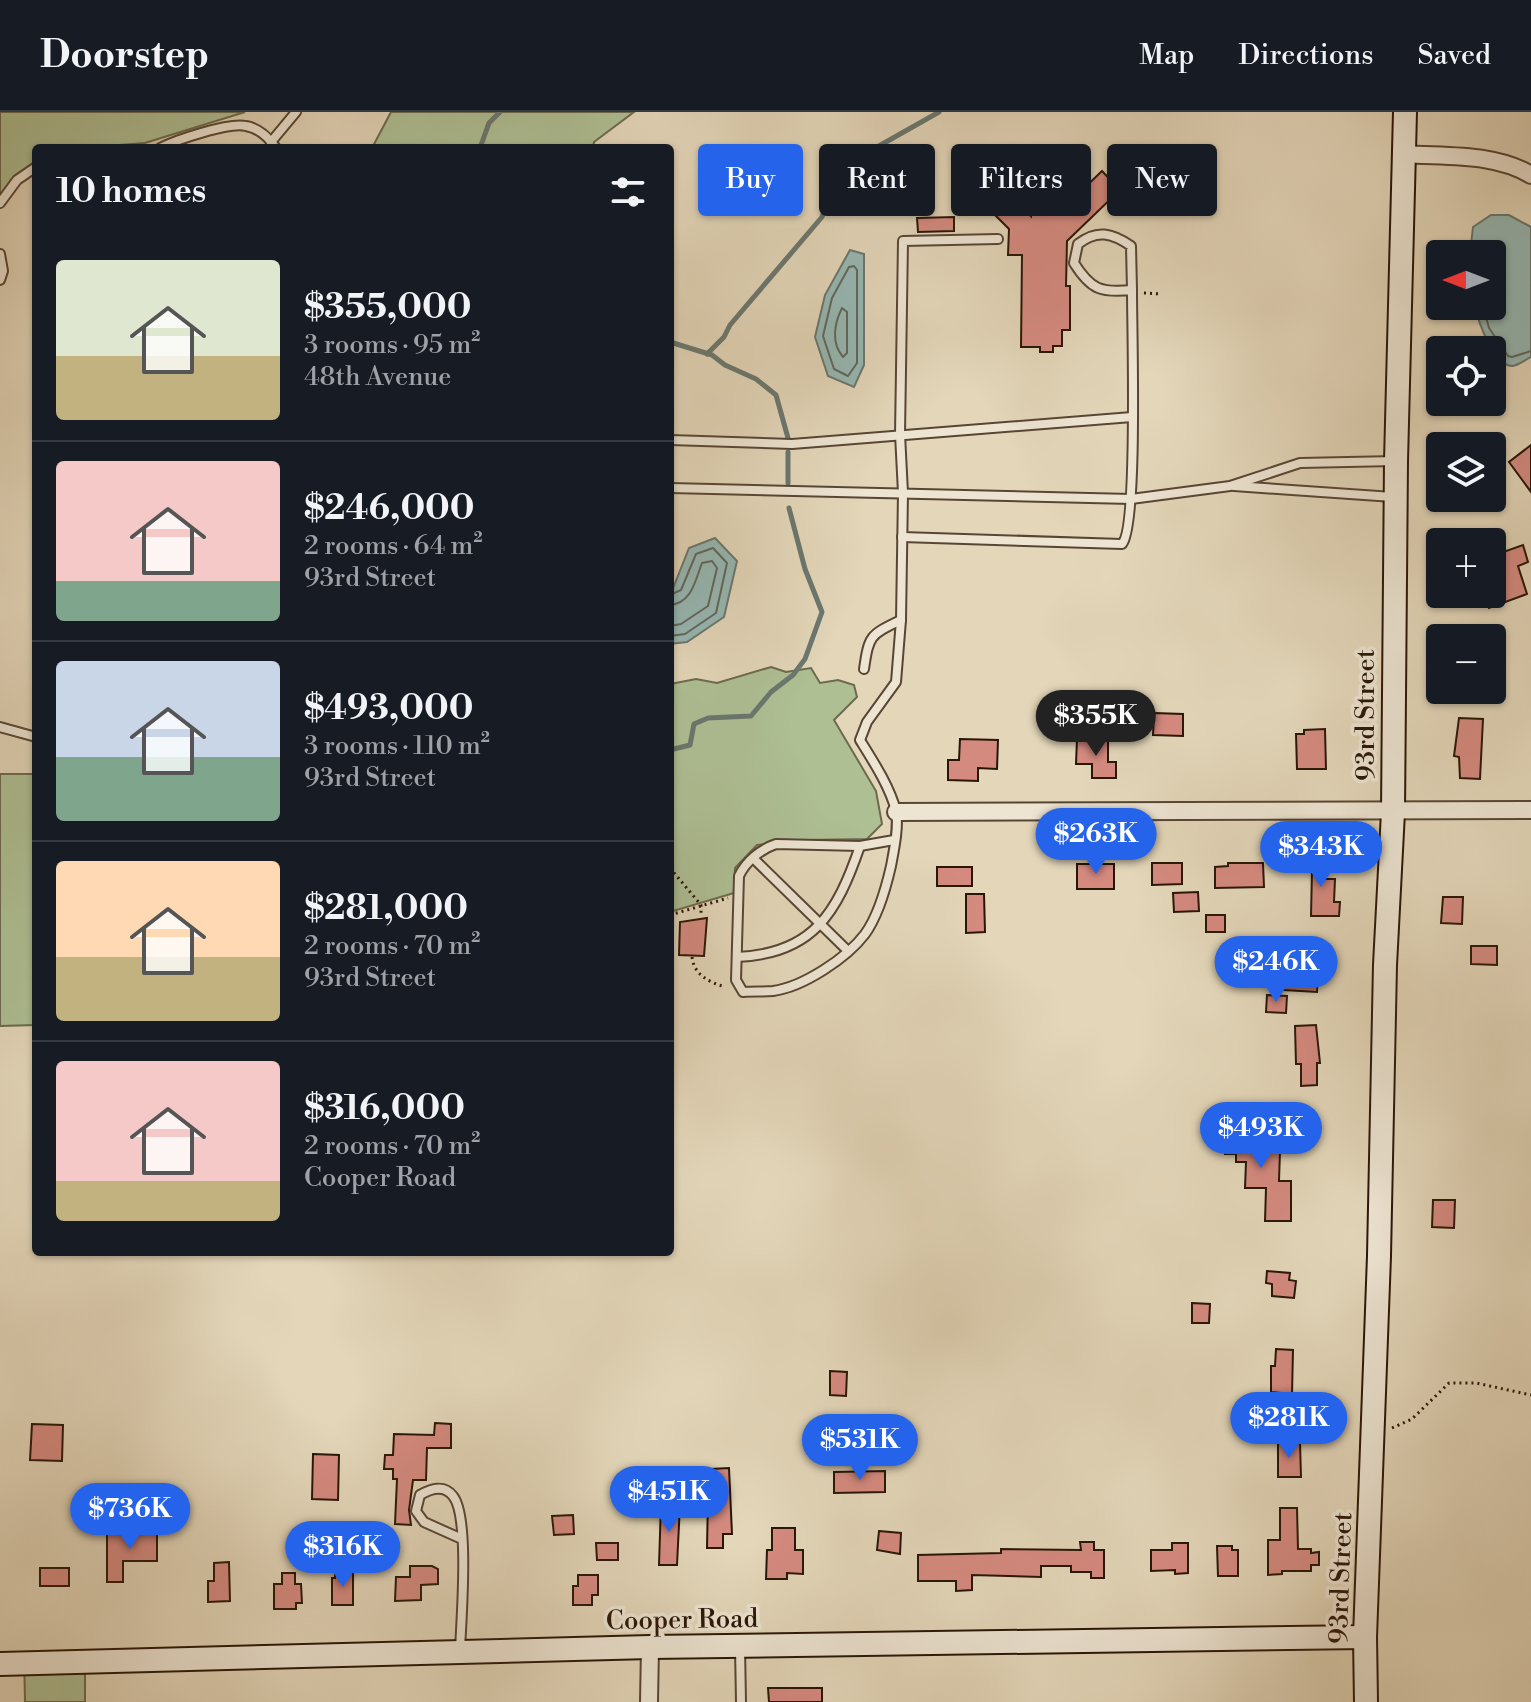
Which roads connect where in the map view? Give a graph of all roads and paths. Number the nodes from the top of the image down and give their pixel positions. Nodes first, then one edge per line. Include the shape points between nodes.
1 (296, 112) edge
2 (1405, 112) edge
3 (167, 144) edge
4 (272, 144) edge
5 (274, 144) edge
6 (1405, 154) junction
7 (32, 170) edge
8 (1531, 175) edge
9 (0, 203) edge
10 (998, 239) dead end
11 (0, 254) edge
12 (0, 280) edge
13 (1132, 291) junction
14 (1161, 294) dead end
15 (1132, 417) junction
16 (900, 434) junction
17 (674, 440) edge
18 (1396, 461) junction
19 (1230, 486) junction
20 (674, 488) edge
21 (903, 493) junction
22 (1395, 497) junction
23 (1131, 499) junction
24 (902, 537) junction
25 (901, 620) junction
26 (864, 669) dead end
27 (0, 727) edge
28 (32, 736) edge
29 (1531, 810) edge
30 (896, 812) junction
31 (1393, 812) junction
32 (894, 840) junction
33 (860, 846) junction
34 (753, 858) junction
35 (674, 873) edge
36 (738, 896) junction
37 (701, 905) junction
38 (674, 914) edge
39 (701, 916) dead end
40 (820, 924) junction
41 (848, 951) junction
42 (692, 957) dead end
43 (737, 957) junction
44 (740, 988) junction
45 (1531, 1395) edge
46 (1372, 1437) junction
47 (462, 1539) junction
48 (1365, 1637) junction
49 (740, 1646) junction
50 (650, 1647) junction
51 (460, 1652) junction
52 (0, 1664) edge
53 (649, 1702) edge
54 (741, 1702) edge
55 (1366, 1702) edge

1 - 5 lane
2 - 6 street, 93rd Street
3 - 4 lane via 245,125
6 - 8 street via 1483,159
6 - 18 street, 93rd Street
7 - 9 lane
10 - 16 lane via 903,241
11 - 12 lane
13 - 13 lane via 1131,246 1102,233 1078,244 1074,263 1086,282 1104,290
13 - 14 path
13 - 15 lane
15 - 16 lane
15 - 23 lane
16 - 17 lane via 792,444
16 - 21 lane
18 - 19 lane via 1300,463
18 - 22 street, 93rd Street
19 - 22 lane
19 - 23 lane
20 - 21 lane
21 - 23 lane
21 - 24 lane
22 - 31 street, 93rd Street
23 - 24 lane via 1122,544
24 - 25 lane
25 - 26 lane via 868,642
25 - 30 lane via 896,682 860,740
27 - 28 lane
29 - 31 street
30 - 31 street
30 - 32 lane
31 - 46 street, 93rd Street
32 - 33 lane
32 - 41 lane via 887,886 866,933
33 - 34 lane via 776,844
33 - 40 lane via 834,909
34 - 36 lane via 739,876
34 - 40 lane
35 - 37 path
36 - 37 path
36 - 43 lane
37 - 38 path
37 - 39 path
40 - 41 lane
40 - 43 lane via 790,946 763,956
41 - 44 lane via 806,979 776,991
42 - 44 path via 706,979
43 - 44 lane
45 - 46 path via 1449,1383 1412,1419
46 - 48 street, 93rd Street
47 - 47 lane via 454,1496 443,1489 420,1495 416,1511 424,1522
47 - 51 lane
48 - 49 street, Cooper Road
48 - 55 street, 93rd Street
49 - 50 street, Cooper Road
49 - 54 lane
50 - 51 street, Cooper Road
50 - 53 street
51 - 52 street, Cooper Road

